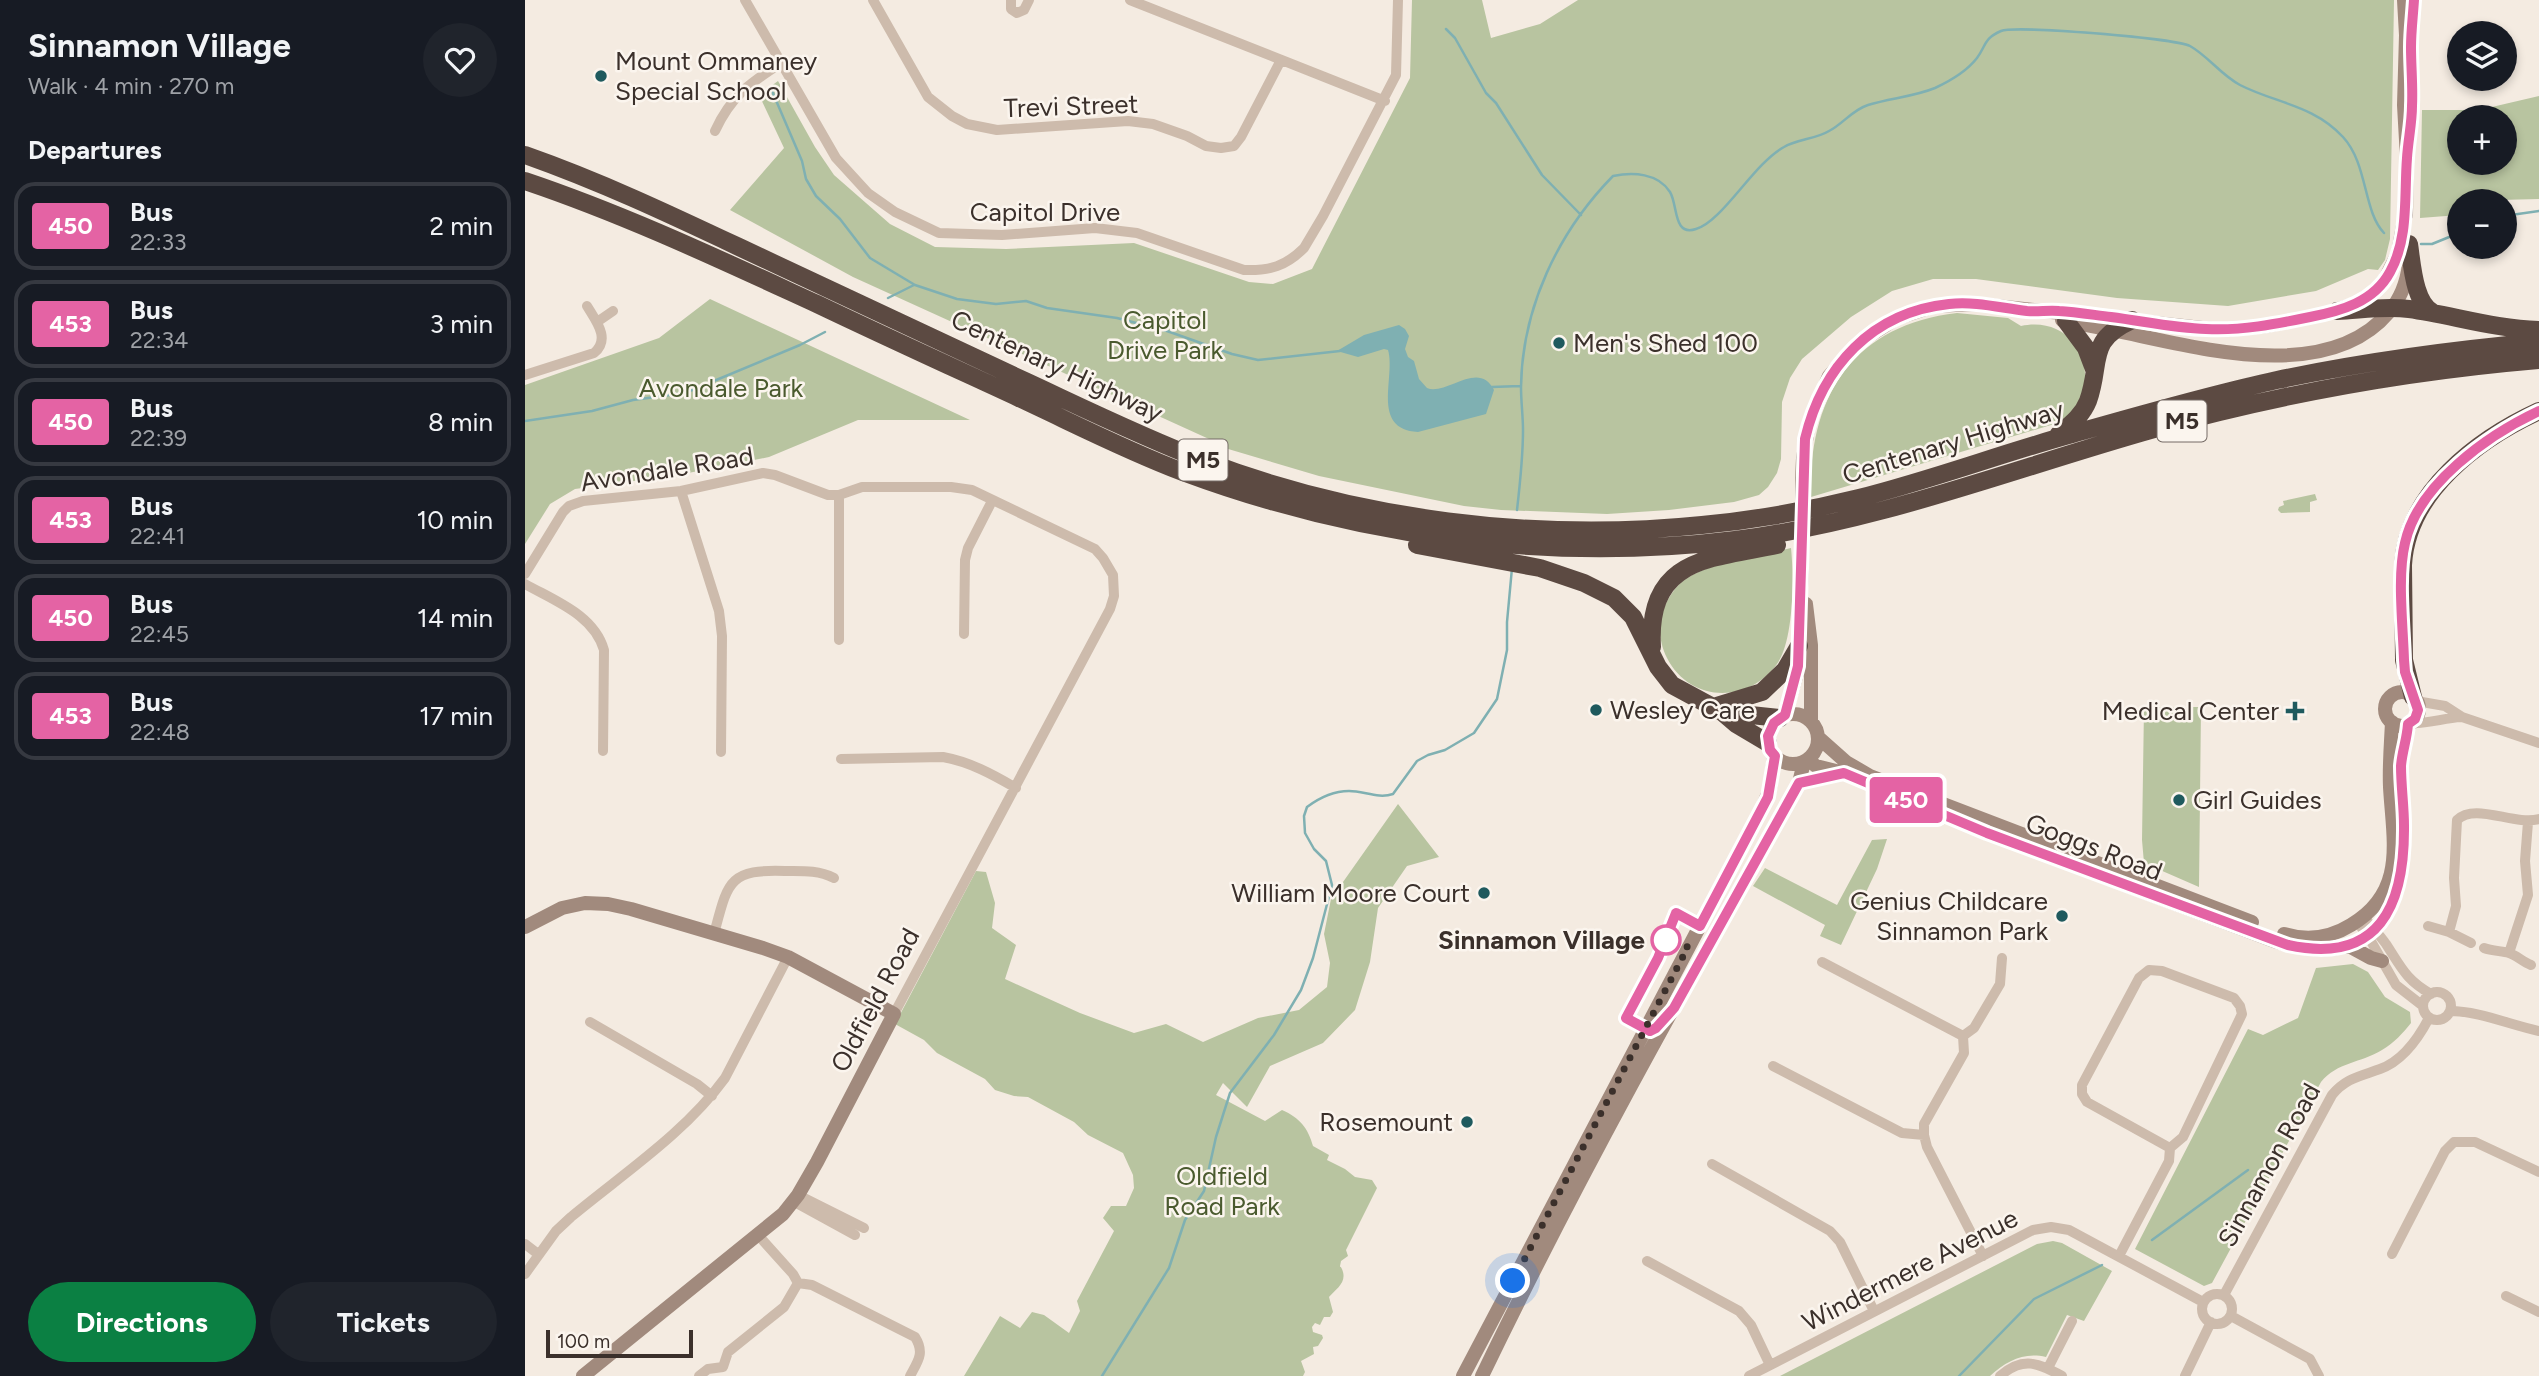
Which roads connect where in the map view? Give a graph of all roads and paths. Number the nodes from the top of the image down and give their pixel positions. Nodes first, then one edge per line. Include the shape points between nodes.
1 (745, 0) edge
2 (873, 0) edge
3 (1011, 0) edge
4 (1029, 0) edge
5 (1130, 0) edge
6 (1398, 0) edge
7 (2404, 0) edge
8 (2414, 0) edge
9 (2409, 52) junction
10 (1281, 60) junction
11 (781, 63) junction
12 (1385, 101) junction
13 (715, 131) dead end
14 (525, 155) edge
15 (525, 181) edge
16 (2406, 209) junction
17 (2409, 244) junction
18 (587, 306) dead end
19 (2393, 308) junction
20 (613, 311) dead end
21 (2030, 311) junction
22 (2337, 311) junction
23 (2434, 313) junction
24 (2132, 320) junction
25 (2067, 321) junction
26 (597, 322) junction
27 (2112, 330) junction
28 (2539, 330) edge
29 (2539, 342) edge
30 (2539, 360) edge
31 (2094, 369) junction
32 (525, 375) edge
33 (2539, 411) edge
34 (2054, 439) junction
35 (681, 491) junction
36 (839, 495) junction
37 (992, 501) junction
38 (1353, 522) junction
39 (1834, 523) junction
40 (525, 574) edge
41 (1113, 575) joint
42 (525, 584) edge
43 (1802, 589) junction
44 (964, 634) dead end
45 (839, 640) dead end
46 (1800, 646) junction
47 (1653, 657) junction
48 (2415, 699) junction
49 (1718, 710) junction
50 (1782, 716) junction
51 (2462, 717) junction
52 (1811, 721) junction
53 (2392, 723) junction
54 (2409, 723) junction
55 (1819, 738) junction
56 (2539, 743) edge
57 (1771, 749) junction
58 (603, 751) dead end
59 (721, 751) dead end
60 (841, 759) dead end
61 (1806, 761) junction
62 (1844, 773) junction
63 (1799, 783) junction
64 (1016, 788) junction
65 (2534, 820) edge
66 (834, 878) dead end
67 (2360, 919) junction
68 (2428, 926) dead end
69 (525, 927) edge
70 (2449, 932) junction
71 (2371, 933) junction
72 (714, 934) junction
73 (2471, 943) dead end
74 (2349, 946) junction
75 (2484, 948) dead end
76 (2509, 953) junction
77 (788, 957) junction
78 (2002, 958) dead end
79 (1822, 961) dead end
80 (2382, 961) junction
81 (2531, 965) dead end
82 (2431, 994) junction
83 (2423, 1006) junction
84 (2450, 1011) junction
85 (894, 1014) junction
86 (2429, 1018) junction
87 (590, 1022) dead end
88 (2539, 1031) edge
89 (1963, 1036) junction
90 (1773, 1066) dead end
91 (712, 1096) junction
92 (1924, 1135) junction
93 (2170, 1148) junction
94 (1712, 1164) dead end
95 (2539, 1172) edge
96 (796, 1198) junction
97 (859, 1232) dead end
98 (758, 1235) junction
99 (525, 1244) edge
100 (538, 1254) junction
101 (2392, 1254) dead end
102 (1983, 1256) junction
103 (2119, 1256) junction
104 (1647, 1261) dead end
105 (525, 1274) edge
106 (798, 1283) junction
107 (2224, 1295) junction
108 (2506, 1297) dead end
109 (2203, 1302) junction
110 (1874, 1311) junction
111 (2539, 1312) edge
112 (2231, 1316) junction
113 (2072, 1321) dead end
114 (2210, 1322) junction
115 (1770, 1365) junction
116 (2048, 1368) junction
117 (726, 1372) edge
118 (583, 1376) edge
119 (699, 1376) edge
120 (910, 1376) edge
121 (1463, 1376) edge
122 (1482, 1376) edge
123 (1749, 1376) edge
124 (2000, 1376) edge
125 (2062, 1376) edge
126 (2185, 1376) edge
127 (2319, 1376) edge

1 - 11 street, Capitol Drive
2 - 10 street, Trevi Street via 928,97 952,116 981,128 1128,121 1153,124 1221,148 1234,145 1241,137
3 - 4 street via 1011,9 1018,13
5 - 10 street
6 - 12 street, Capitol Drive via 1396,75
7 - 9 main road
8 - 9 main road
9 - 16 main road
10 - 12 street
11 - 12 street, Capitol Drive via 845,169 895,212 939,233 1114,230 1137,233 1244,270 1283,266 1304,248
11 - 13 street via 746,86 724,111
14 - 34 highway, Centenary Highway / M5 via 622,192 1193,456 1305,493 1373,508 1519,528 1700,526 1856,499
15 - 38 highway, Centenary Highway / M5 via 713,255 1179,470 1300,510
16 - 17 main road
16 - 22 main road via 2398,253 2385,280 2366,298
17 - 19 main road via 2407,276
17 - 23 highway via 2419,297
18 - 26 street
19 - 22 highway
19 - 23 highway
19 - 27 main road via 2347,343 2284,355 2212,350
20 - 26 street
21 - 24 main road
21 - 25 main road
21 - 43 main road, bridge via 1977,304 1934,306 1897,318 1864,339 1835,369 1817,399 1805,439
22 - 24 main road via 2234,329
23 - 28 highway
24 - 27 highway
25 - 27 main road
25 - 31 highway
26 - 32 street via 603,339 594,353
27 - 31 highway via 2099,348
29 - 34 highway, Centenary Highway / M5 via 2434,353 2299,376
30 - 39 highway, Centenary Highway / M5 via 2370,381 2221,412
31 - 34 highway via 2082,412
33 - 48 highway via 2464,459 2431,492 2409,531 2403,565 2404,660
35 - 36 street, Avondale Road via 763,473 819,493
35 - 40 street, Avondale Road via 569,506
35 - 59 street via 719,611
36 - 37 street, Avondale Road via 862,487 951,487 972,490
36 - 45 street
37 - 41 street, Avondale Road via 1095,549
37 - 44 street via 965,560
38 - 39 highway, Centenary Highway / M5 via 1430,536 1545,548 1719,541
38 - 47 highway via 1362,533 1540,568 1584,583 1625,607
39 - 47 highway via 1817,536 1702,561 1680,571 1653,610
41 - 64 street, Oldfield Road via 1110,609
42 - 58 street via 589,621 601,637
43 - 46 main road
43 - 52 main road via 1810,634
46 - 49 highway via 1785,670 1762,692
46 - 50 main road via 1796,680
47 - 49 highway via 1672,685
48 - 51 street via 2445,706
48 - 53 main road via 2400,692 2390,697 2385,710
48 - 54 main road via 2417,715
49 - 50 highway
49 - 57 highway
50 - 52 main road via 1799,714
50 - 57 main road via 1770,729
51 - 54 street
51 - 56 street
52 - 55 main road
53 - 54 main road
53 - 67 main road via 2394,861 2384,892
54 - 71 main road via 2401,763 2404,824 2399,877 2392,904
55 - 61 main road via 1814,754
55 - 67 main road, Goggs Road via 1846,762 1870,775 2280,933 2318,937
57 - 61 main road via 1788,764
57 - 121 main road via 1770,789 1762,808
60 - 64 street via 943,757 972,764
61 - 62 main road, Goggs Road
61 - 63 main road
62 - 63 main road
62 - 74 main road, Goggs Road via 1987,833 2274,941 2314,950
63 - 122 main road via 1575,1192
64 - 85 street, Oldfield Road
65 - 70 street via 2477,813 2457,820 2456,906
65 - 76 street via 2525,861 2528,895
66 - 72 street via 808,871 748,872 735,879 727,892
67 - 71 street
68 - 70 street
69 - 72 main road via 562,908 586,903 631,909
70 - 73 street
71 - 74 main road, Goggs Road
71 - 80 street
71 - 82 street via 2403,973
72 - 77 main road
74 - 80 main road
75 - 76 street
76 - 81 street
77 - 85 main road
77 - 91 street
78 - 89 street via 2000,984 1974,1028
79 - 89 street
80 - 83 street via 2396,985
82 - 83 street
82 - 84 street via 2447,997
83 - 86 street
84 - 86 street via 2442,1020
84 - 88 street via 2471,1011
85 - 96 main road, Oldfield Road
86 - 107 street, Sinnamon Road via 2397,1060 2348,1080 2332,1095
87 - 91 street
89 - 92 street via 1964,1053 1924,1124
90 - 92 street via 1902,1133
91 - 100 street via 571,1217
92 - 102 street
93 - 93 street via 2087,1102 2082,1094 2082,1085 2139,978 2149,970 2234,998 2242,1014 2183,1137
93 - 103 street via 2169,1161
94 - 110 street via 1830,1231
95 - 101 street via 2475,1142 2454,1142 2445,1151
96 - 97 street
96 - 98 main road, Oldfield Road
98 - 106 street
98 - 118 main road, Oldfield Road
99 - 100 street
100 - 105 street
102 - 103 street, Windermere Avenue via 2046,1227 2069,1230
102 - 110 street, Windermere Avenue
103 - 109 street, Windermere Avenue
104 - 115 street via 1739,1311
106 - 117 street via 784,1307 728,1352
106 - 120 street via 812,1285 915,1337 921,1357
107 - 109 street via 2212,1294
107 - 112 street via 2232,1304
108 - 111 street
109 - 114 street via 2204,1316
110 - 115 street, Windermere Avenue
112 - 114 street via 2220,1324
112 - 127 street via 2311,1359
113 - 116 street
114 - 126 street
115 - 123 street, Windermere Avenue
116 - 124 street via 2029,1362
116 - 125 street
117 - 119 street via 708,1369

